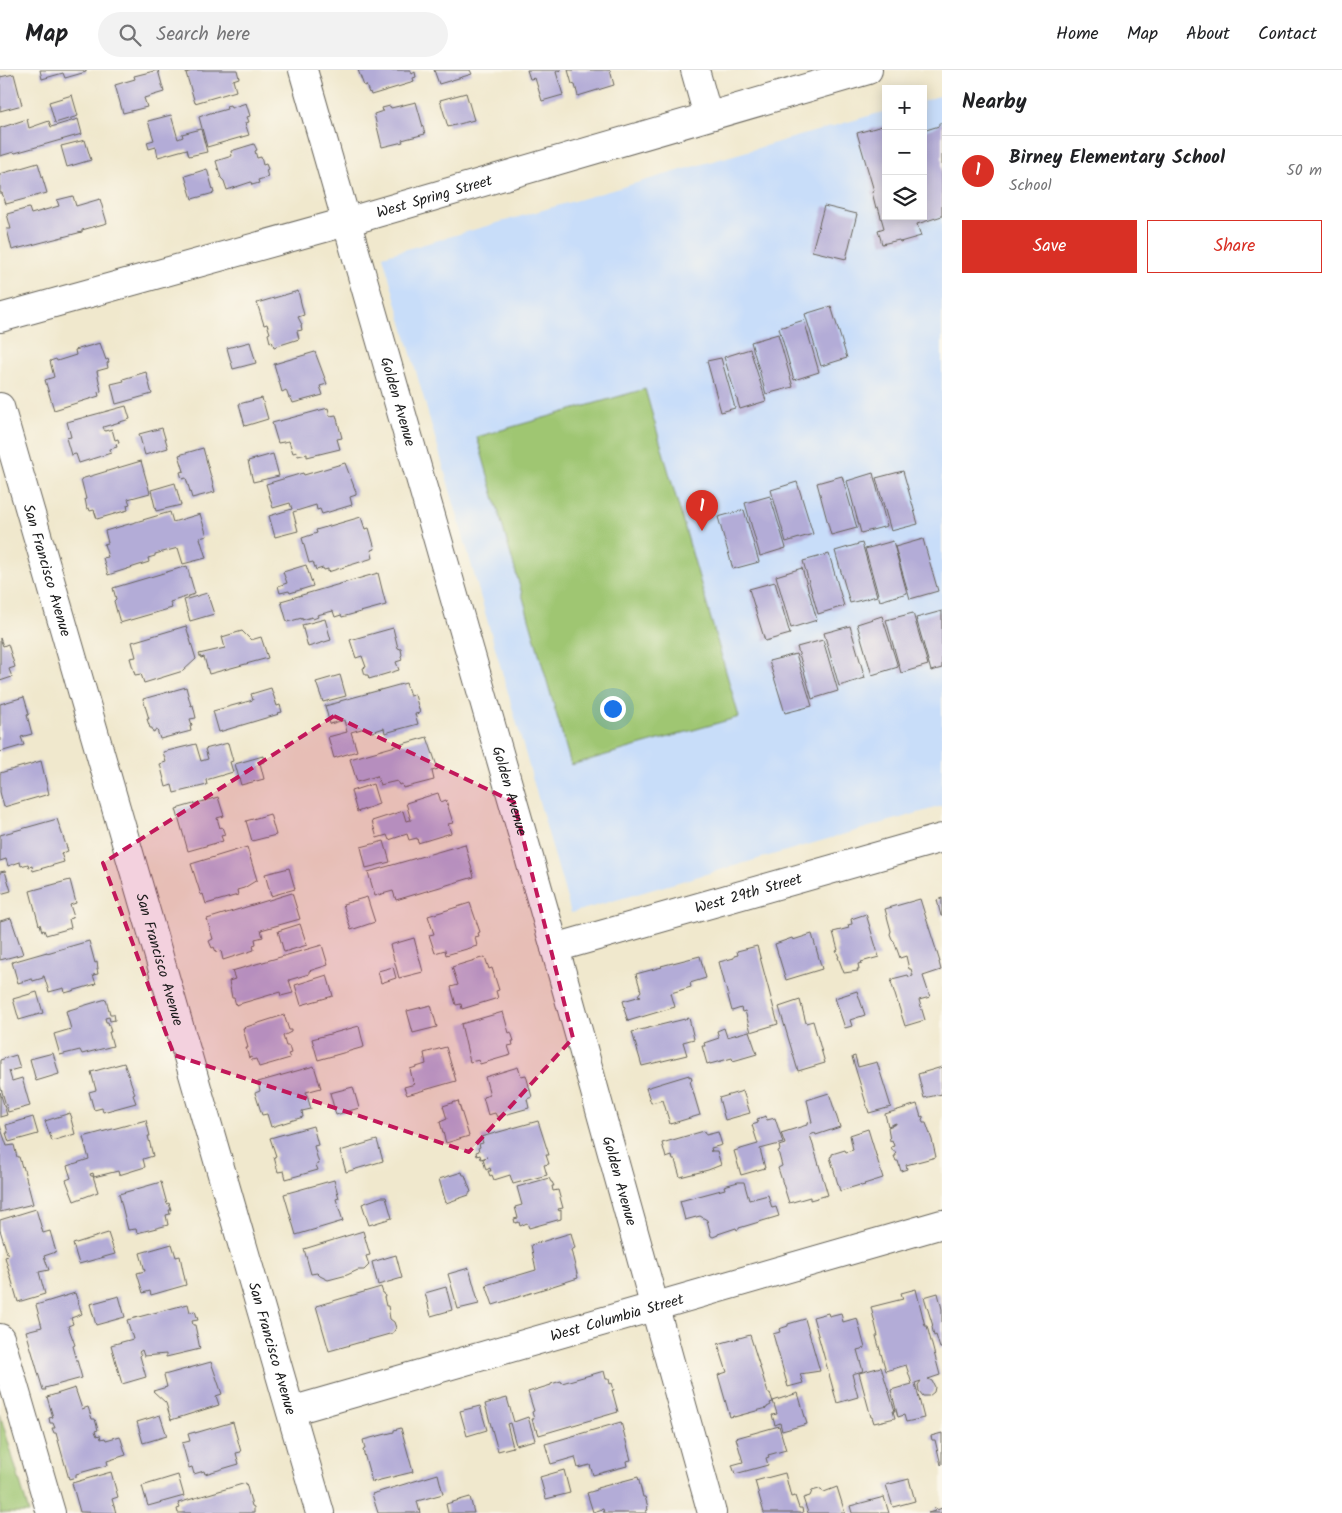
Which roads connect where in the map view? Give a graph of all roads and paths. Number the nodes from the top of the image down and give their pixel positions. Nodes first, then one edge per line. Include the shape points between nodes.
1 (303, 70) edge
2 (695, 70) edge
3 (868, 70) edge
4 (708, 116) junction
5 (346, 222) junction
6 (0, 318) edge
7 (0, 407) edge
8 (942, 838) edge
9 (555, 948) junction
10 (942, 1224) edge
11 (655, 1307) junction
12 (0, 1338) edge
13 (291, 1411) junction
14 (51, 1513) edge
15 (320, 1513) edge
16 (712, 1513) edge

1 - 5 street, Golden Avenue
2 - 4 street
3 - 4 street, West Spring Street
4 - 5 street, West Spring Street
5 - 6 street, West Spring Street
5 - 9 street, Golden Avenue
7 - 13 street, San Francisco Avenue
8 - 9 street, West 29th Street
9 - 11 street, Golden Avenue
10 - 11 street, West Columbia Street
11 - 13 street, West Columbia Street
11 - 16 street, Golden Avenue
12 - 14 street
13 - 15 street, San Francisco Avenue

